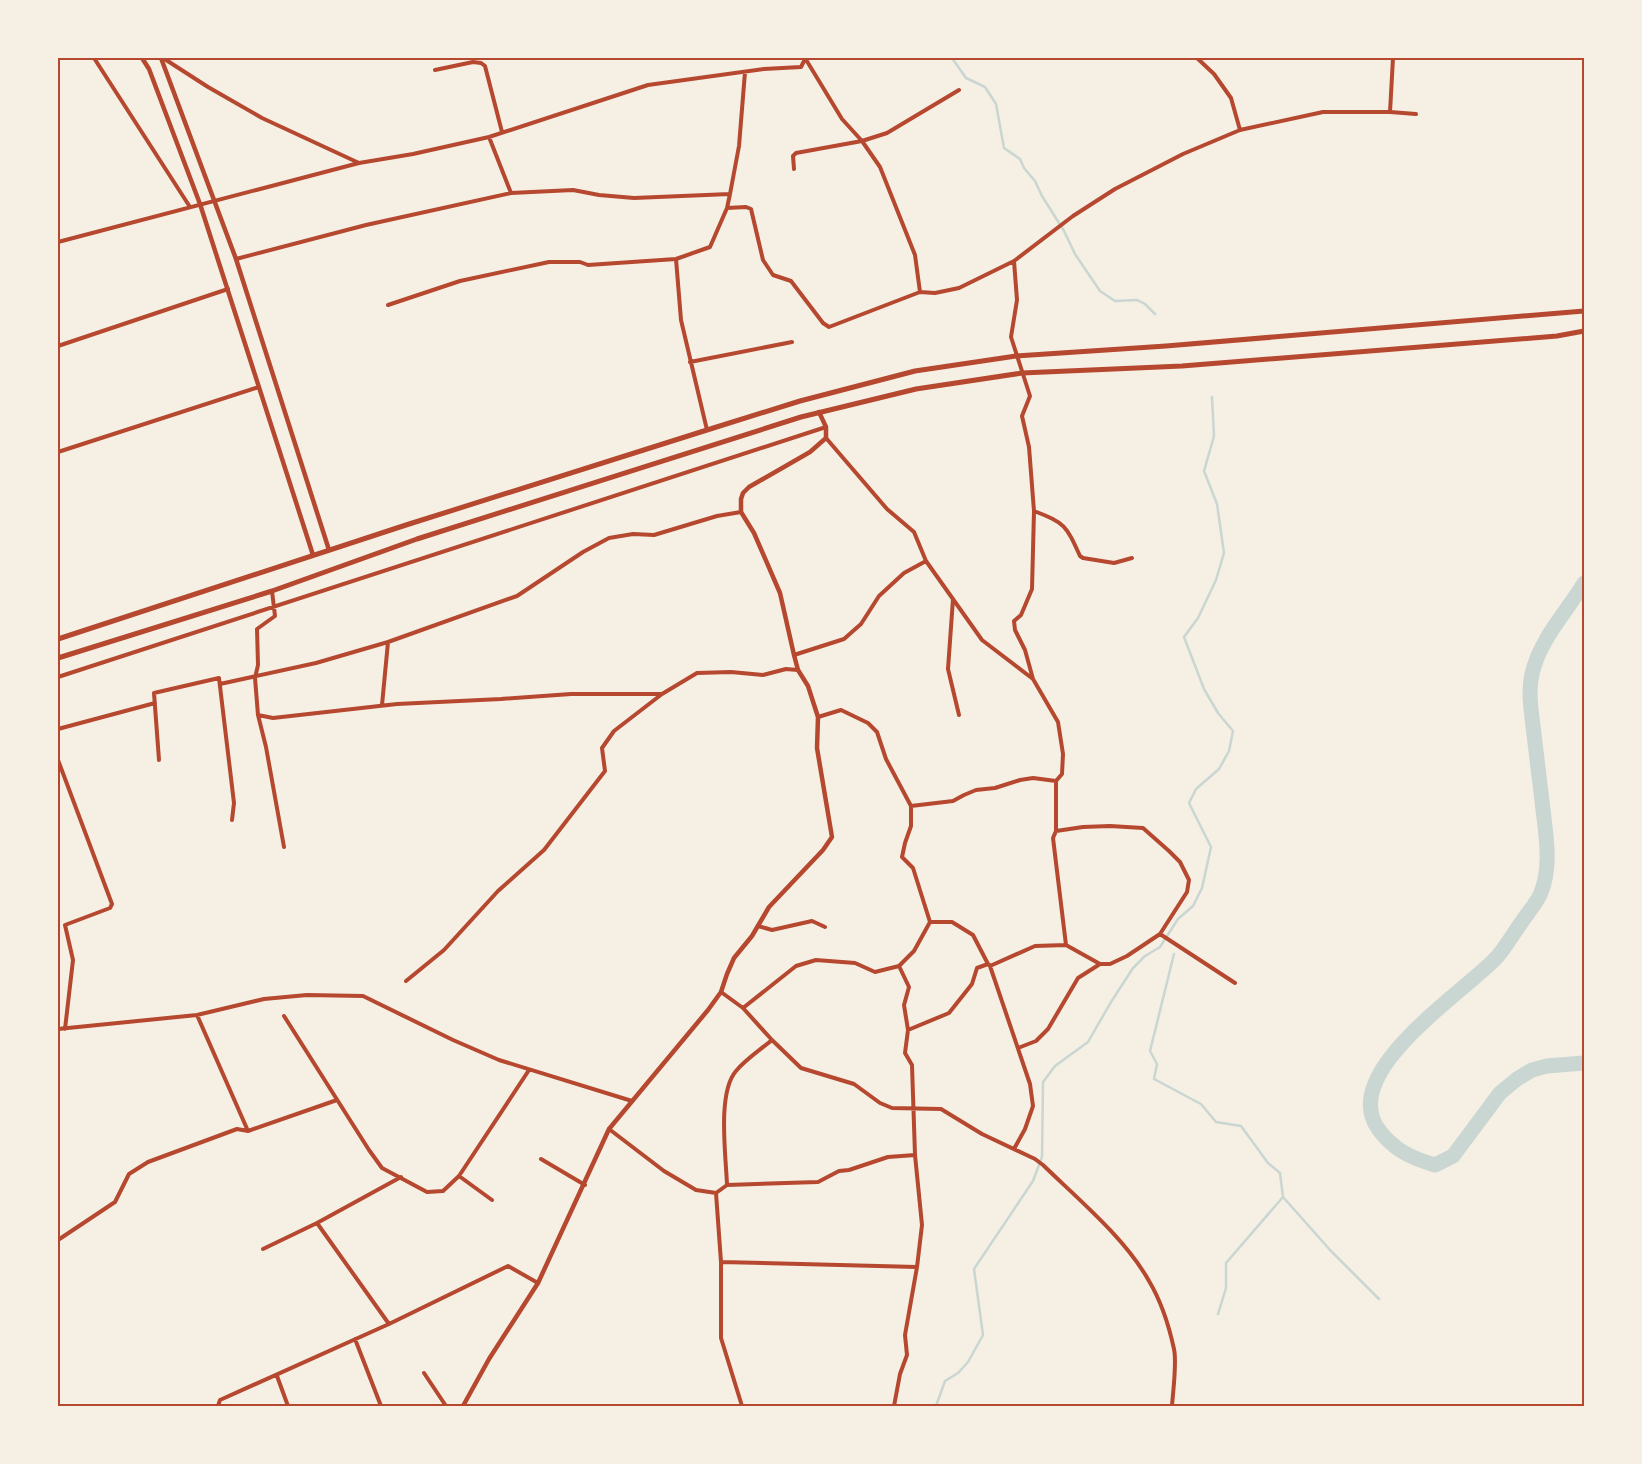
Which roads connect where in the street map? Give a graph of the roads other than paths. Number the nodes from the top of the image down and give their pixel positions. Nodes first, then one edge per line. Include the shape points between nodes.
1 (94, 58) edge
2 (142, 58) edge
3 (162, 58) edge
4 (805, 58) edge
5 (1197, 58) edge
6 (1394, 58) edge
7 (435, 70) dead end
8 (745, 72) junction
9 (959, 90) dead end
10 (1390, 112) junction
11 (1416, 114) dead end
12 (1240, 130) junction
13 (502, 132) junction
14 (489, 137) junction
15 (862, 141) junction
16 (359, 163) junction
17 (794, 169) dead end
18 (511, 193) junction
19 (730, 194) junction
20 (216, 200) junction
21 (200, 204) junction
22 (190, 207) junction
23 (727, 208) junction
24 (58, 242) edge
25 (236, 258) junction
26 (676, 259) junction
27 (1014, 261) junction
28 (228, 290) junction
29 (920, 292) junction
30 (388, 305) dead end
31 (1584, 311) edge
32 (1584, 331) edge
33 (792, 342) dead end
34 (58, 346) edge
35 (1016, 356) junction
36 (690, 362) junction
37 (1022, 373) junction
38 (259, 387) junction
39 (819, 412) junction
40 (826, 427) junction
41 (707, 430) junction
42 (826, 438) junction
43 (58, 452) edge
44 (1034, 511) junction
45 (741, 512) junction
46 (329, 550) junction
47 (313, 555) junction
48 (1132, 558) dead end
49 (926, 561) junction
50 (272, 591) junction
51 (953, 599) junction
52 (274, 608) junction
53 (58, 639) edge
54 (388, 642) junction
55 (794, 655) junction
56 (58, 658) edge
57 (798, 670) junction
58 (58, 677) edge
59 (255, 678) junction
60 (1034, 678) junction
61 (220, 684) junction
62 (662, 694) junction
63 (156, 703) junction
64 (382, 705) junction
65 (258, 715) junction
66 (959, 715) dead end
67 (818, 717) junction
68 (58, 729) edge
69 (58, 760) edge
70 (159, 760) dead end
71 (1056, 780) junction
72 (911, 806) junction
73 (232, 820) dead end
74 (1056, 831) junction
75 (284, 847) dead end
76 (930, 922) junction
77 (758, 926) junction
78 (825, 927) dead end
79 (1161, 935) junction
80 (1066, 945) junction
81 (1100, 964) junction
82 (989, 965) junction
83 (899, 966) junction
84 (406, 981) dead end
85 (1236, 983) dead end
86 (721, 992) junction
87 (743, 1008) junction
88 (197, 1015) junction
89 (284, 1016) dead end
90 (58, 1029) edge
91 (65, 1029) junction
92 (908, 1030) junction
93 (772, 1040) junction
94 (1018, 1048) junction
95 (528, 1070) junction
96 (337, 1100) junction
97 (632, 1101) junction
98 (914, 1108) junction
99 (609, 1129) junction
100 (248, 1131) junction
101 (1014, 1149) junction
102 (915, 1155) junction
103 (541, 1159) dead end
104 (459, 1176) junction
105 (401, 1177) junction
106 (585, 1185) junction
107 (727, 1186) junction
108 (716, 1193) junction
109 (492, 1200) dead end
110 (317, 1222) junction
111 (58, 1240) edge
112 (263, 1249) dead end
113 (721, 1262) junction
114 (917, 1267) junction
115 (538, 1283) junction
116 (389, 1324) junction
117 (355, 1339) junction
118 (424, 1373) dead end
119 (277, 1376) junction
120 (218, 1406) edge
121 (288, 1406) edge
122 (381, 1406) edge
123 (446, 1406) edge
124 (463, 1406) edge
125 (742, 1406) edge
126 (894, 1406) edge
127 (1172, 1406) edge

1 - 22 street
2 - 21 street
3 - 16 street via 262,118
3 - 20 street
4 - 8 street via 801,67
4 - 15 street via 842,119
5 - 12 street via 1214,74 1231,98
6 - 10 street
7 - 13 street via 481,62
8 - 13 street via 648,84
8 - 19 street via 739,146
9 - 15 street via 898,127
10 - 11 street
10 - 12 street via 1323,112
12 - 27 street via 1182,154 1115,189
13 - 14 street
14 - 16 street
14 - 18 street
15 - 17 street via 796,153 793,156
15 - 29 street via 880,167 915,255
16 - 20 street
18 - 19 street via 573,190 634,198
18 - 25 street
19 - 23 street
20 - 21 street
20 - 25 street
21 - 22 street
21 - 28 street
22 - 24 street
23 - 26 street via 710,247
23 - 29 street via 751,209 763,260 773,275 791,281 829,327
25 - 46 street
26 - 30 street via 588,265 549,262 460,281
26 - 36 street via 681,320
27 - 29 street via 960,288
27 - 35 street via 1017,300 1010,337
28 - 34 street
28 - 38 street
31 - 35 main road
32 - 37 main road via 1557,336 1182,366
33 - 36 street
35 - 37 street
35 - 41 main road via 915,371 800,401
36 - 41 street
37 - 39 main road via 916,389
37 - 44 street via 1030,396 1022,416 1029,447
38 - 43 street
38 - 47 street
39 - 40 street
39 - 50 main road via 417,539
40 - 42 street
40 - 52 street
41 - 46 main road
42 - 45 street via 810,452 749,486 741,499
42 - 49 street via 887,509 914,532
44 - 48 street via 1057,520 1069,531 1083,558 1114,563
44 - 60 street via 1032,589 1021,615 1014,621
45 - 54 street via 654,534 609,538 517,596
45 - 55 street via 754,533 780,593
46 - 47 main road
47 - 53 main road
49 - 51 street
49 - 55 street via 904,574 879,596 861,624 844,638
50 - 52 street
50 - 56 main road
51 - 60 street via 982,640
51 - 66 street via 948,669
52 - 58 street
52 - 59 street via 275,616 257,629
54 - 59 street
54 - 64 street
55 - 57 street
57 - 62 street via 786,669 763,676 731,672 697,673
57 - 67 street via 808,686
59 - 61 street
59 - 65 street
60 - 71 street via 1058,722 1063,754 1062,774
61 - 63 street via 219,678 154,694
61 - 73 street via 234,803
62 - 64 street via 570,694
62 - 84 street via 614,730 602,748 605,770 544,850 498,891 444,950
63 - 68 street
63 - 70 street
64 - 65 street via 273,718
65 - 75 street
67 - 72 street via 841,710 868,723 877,732 886,759
67 - 77 street via 817,748 832,837 769,907
69 - 91 street via 112,904 110,908 65,925 73,960
71 - 72 street via 1020,780 976,790 953,801
71 - 74 street
72 - 76 street via 911,826 902,857 912,868
74 - 79 street via 1110,826 1143,828 1170,851 1189,880 1187,892
74 - 80 street via 1053,838
76 - 82 street via 952,922 973,935
76 - 83 street via 914,951
77 - 78 street via 772,930 812,921
77 - 86 street via 734,958
79 - 81 street via 1127,956 1110,964
79 - 85 street
80 - 81 street
80 - 82 street via 1035,946
81 - 94 street via 1078,978 1048,1029 1036,1041
82 - 92 street via 977,968 972,984 949,1013
82 - 94 street
83 - 87 street via 875,972 855,963 816,960 796,966
83 - 92 street via 909,988 904,1005
86 - 87 street
86 - 97 street
87 - 93 street
88 - 91 street
88 - 95 street via 264,999 307,995 363,996 452,1040
88 - 100 street
89 - 96 street
90 - 91 street
92 - 98 street via 905,1053 912,1065
93 - 98 street via 801,1068 854,1084 880,1104 892,1108
93 - 107 street via 735,1072 726,1092
94 - 101 street via 1030,1084 1032,1106
95 - 97 street
95 - 104 street
96 - 100 street
96 - 105 street via 382,1168
97 - 99 street
98 - 101 street via 942,1109
98 - 102 street
99 - 106 street
99 - 108 street via 664,1171 696,1190
100 - 111 street via 237,1129 148,1162 129,1174 115,1202
101 - 127 street via 1043,1165 1102,1222 1149,1280 1174,1351
102 - 107 street via 888,1157 838,1171 818,1182
102 - 114 street via 922,1225
103 - 106 street
104 - 105 street via 443,1191 427,1192
104 - 109 street
105 - 110 street
106 - 115 street
107 - 108 street
108 - 113 street
110 - 112 street
110 - 116 street
113 - 114 street
113 - 125 street via 722,1338
114 - 126 street via 905,1334 907,1355
115 - 116 street via 508,1266
115 - 124 street
116 - 117 street
117 - 119 street
117 - 122 street
118 - 123 street
119 - 120 street via 220,1400
119 - 121 street

